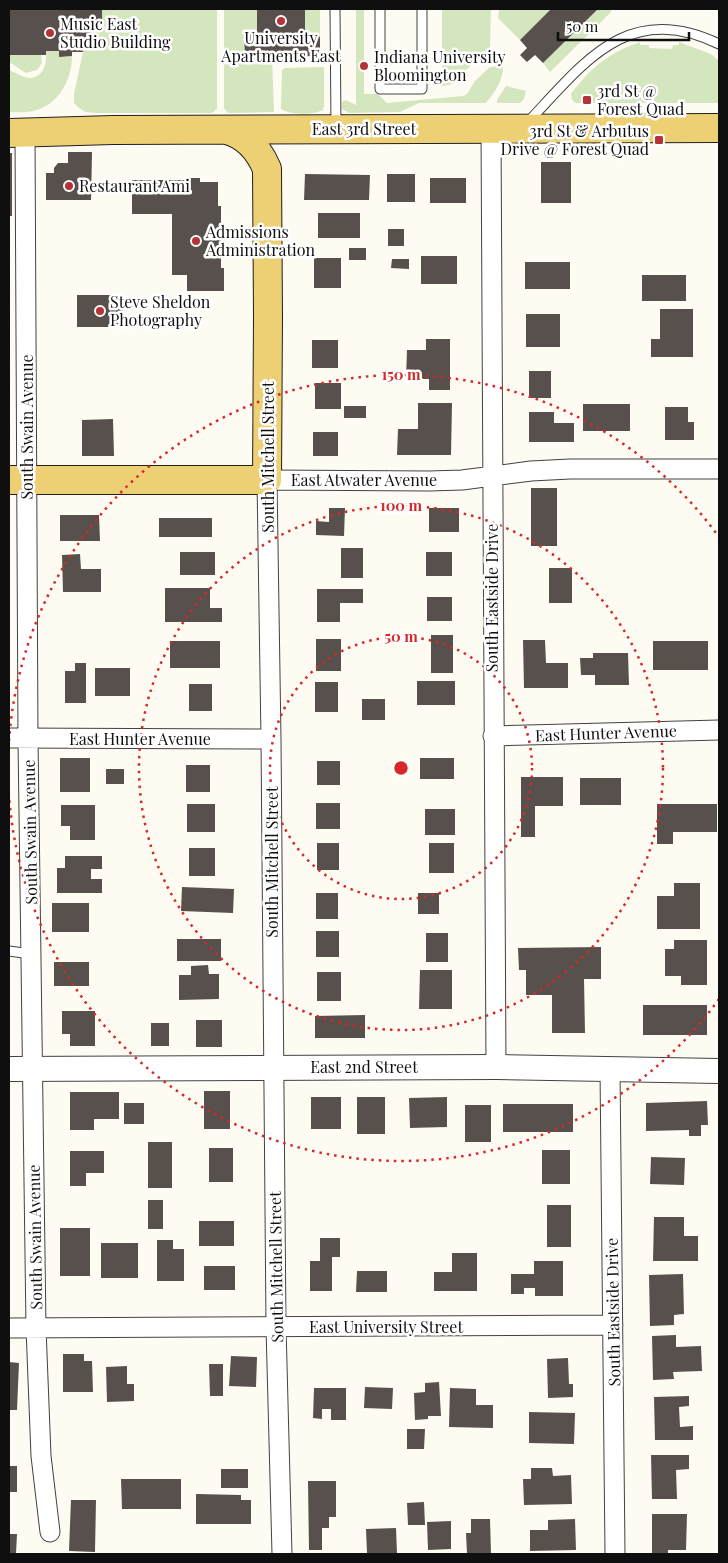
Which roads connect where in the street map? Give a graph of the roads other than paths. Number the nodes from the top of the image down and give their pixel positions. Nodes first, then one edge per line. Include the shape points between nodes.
1 (335, 9) edge
2 (380, 9) edge
3 (422, 9) edge
4 (719, 44) edge
5 (522, 128) junction
6 (719, 128) edge
7 (491, 129) junction
8 (226, 130) junction
9 (329, 130) junction
10 (17, 133) edge
11 (267, 169) junction
12 (17, 279) edge
13 (719, 469) edge
14 (492, 477) junction
15 (18, 480) edge
16 (267, 480) junction
17 (719, 730) edge
18 (493, 736) junction
19 (9, 738) edge
20 (28, 738) junction
21 (271, 739) junction
22 (9, 952) edge
23 (31, 954) junction
24 (496, 1067) junction
25 (274, 1068) junction
26 (9, 1069) edge
27 (610, 1069) junction
28 (33, 1070) junction
29 (719, 1071) edge
30 (613, 1325) junction
31 (9, 1328) edge
32 (36, 1328) junction
33 (276, 1328) junction
34 (50, 1532) dead end
35 (282, 1554) edge
36 (614, 1554) edge

1 - 9 lane
2 - 3 lane via 380,89 422,89
4 - 5 lane via 681,28 660,26 620,36 594,52
5 - 6 main road, East 3rd Street
5 - 7 main road, East 3rd Street
7 - 9 main road, East 3rd Street
7 - 14 street, South Eastside Drive
8 - 9 main road, East 3rd Street
8 - 10 main road, East 3rd Street
8 - 11 main road via 247,139
9 - 11 main road via 298,134 283,144
10 - 12 street, South Swain Avenue
11 - 16 main road, South Mitchell Street
12 - 15 street, South Swain Avenue
13 - 14 street, East Atwater Avenue via 570,469
14 - 16 street, East Atwater Avenue via 429,481
14 - 18 street, South Eastside Drive
15 - 16 main road, East Atwater Avenue
15 - 20 street, South Swain Avenue
16 - 21 street, South Mitchell Street
17 - 18 street, East Hunter Avenue
18 - 24 street, South Eastside Drive
19 - 20 street, East Hunter Avenue
20 - 21 street, East Hunter Avenue
20 - 23 street, South Swain Avenue
21 - 25 street, South Mitchell Street
22 - 23 lane
23 - 28 street, South Swain Avenue
24 - 25 street, East 2nd Street
24 - 27 street, East 2nd Street
25 - 28 street, East 2nd Street
25 - 33 street, South Mitchell Street
26 - 28 street, East 2nd Street
27 - 29 street, East 2nd Street
27 - 30 street, South Eastside Drive
28 - 32 street, South Swain Avenue
30 - 33 street, East University Street
30 - 36 street, South Eastside Drive
31 - 32 street, East University Street
32 - 33 street, East University Street
32 - 34 street, South Swain Avenue via 41,1456
33 - 35 street, South Mitchell Street

